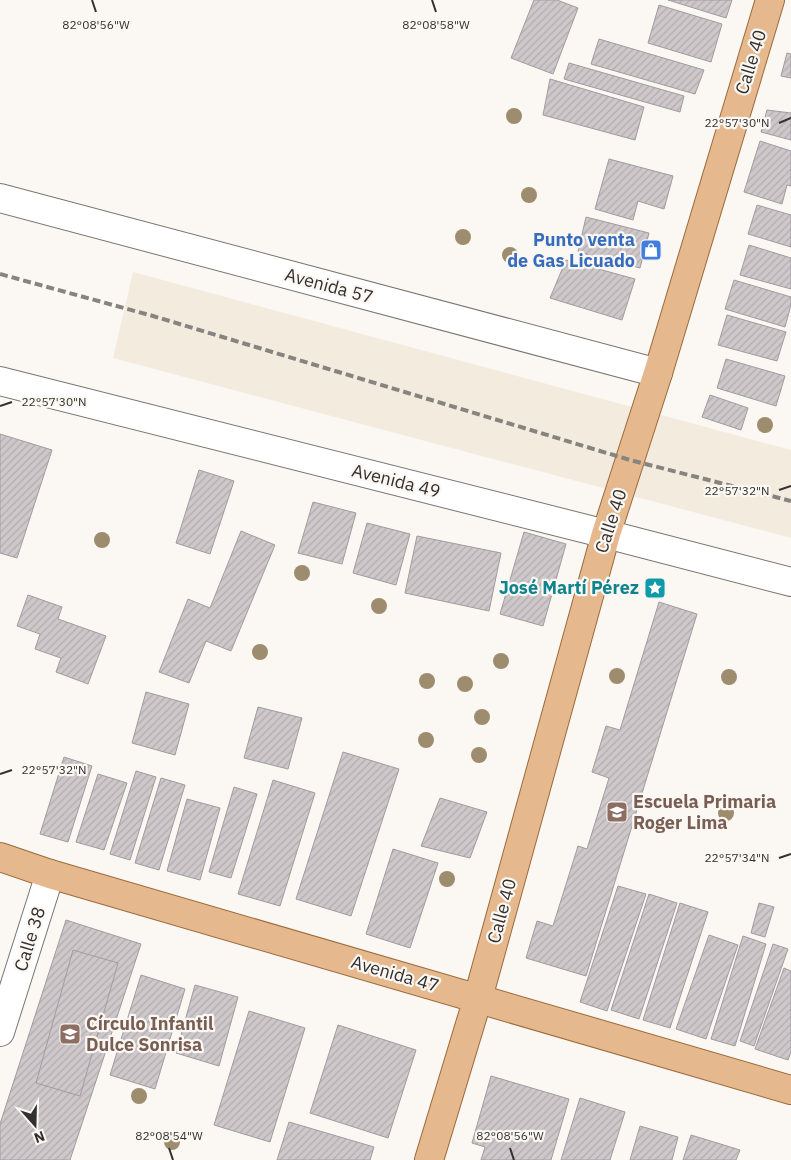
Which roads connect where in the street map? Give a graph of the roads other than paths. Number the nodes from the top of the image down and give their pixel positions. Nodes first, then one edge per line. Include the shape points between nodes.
1 (770, 0) edge
2 (0, 198) edge
3 (658, 373) junction
4 (0, 381) edge
5 (606, 534) junction
6 (791, 582) edge
7 (0, 857) edge
8 (50, 874) junction
9 (478, 998) junction
10 (0, 1032) edge
11 (791, 1090) edge
12 (429, 1160) edge

1 - 3 main road, Calle 40
2 - 3 street, Avenida 57
3 - 5 main road, Calle 40
4 - 5 street, Avenida 49
5 - 6 street, Avenida 49
5 - 9 main road, Calle 40
7 - 8 main road, Avenida 47
8 - 9 main road, Avenida 47
8 - 10 street, Calle 38
9 - 11 main road, Avenida 47
9 - 12 main road, Calle 40

